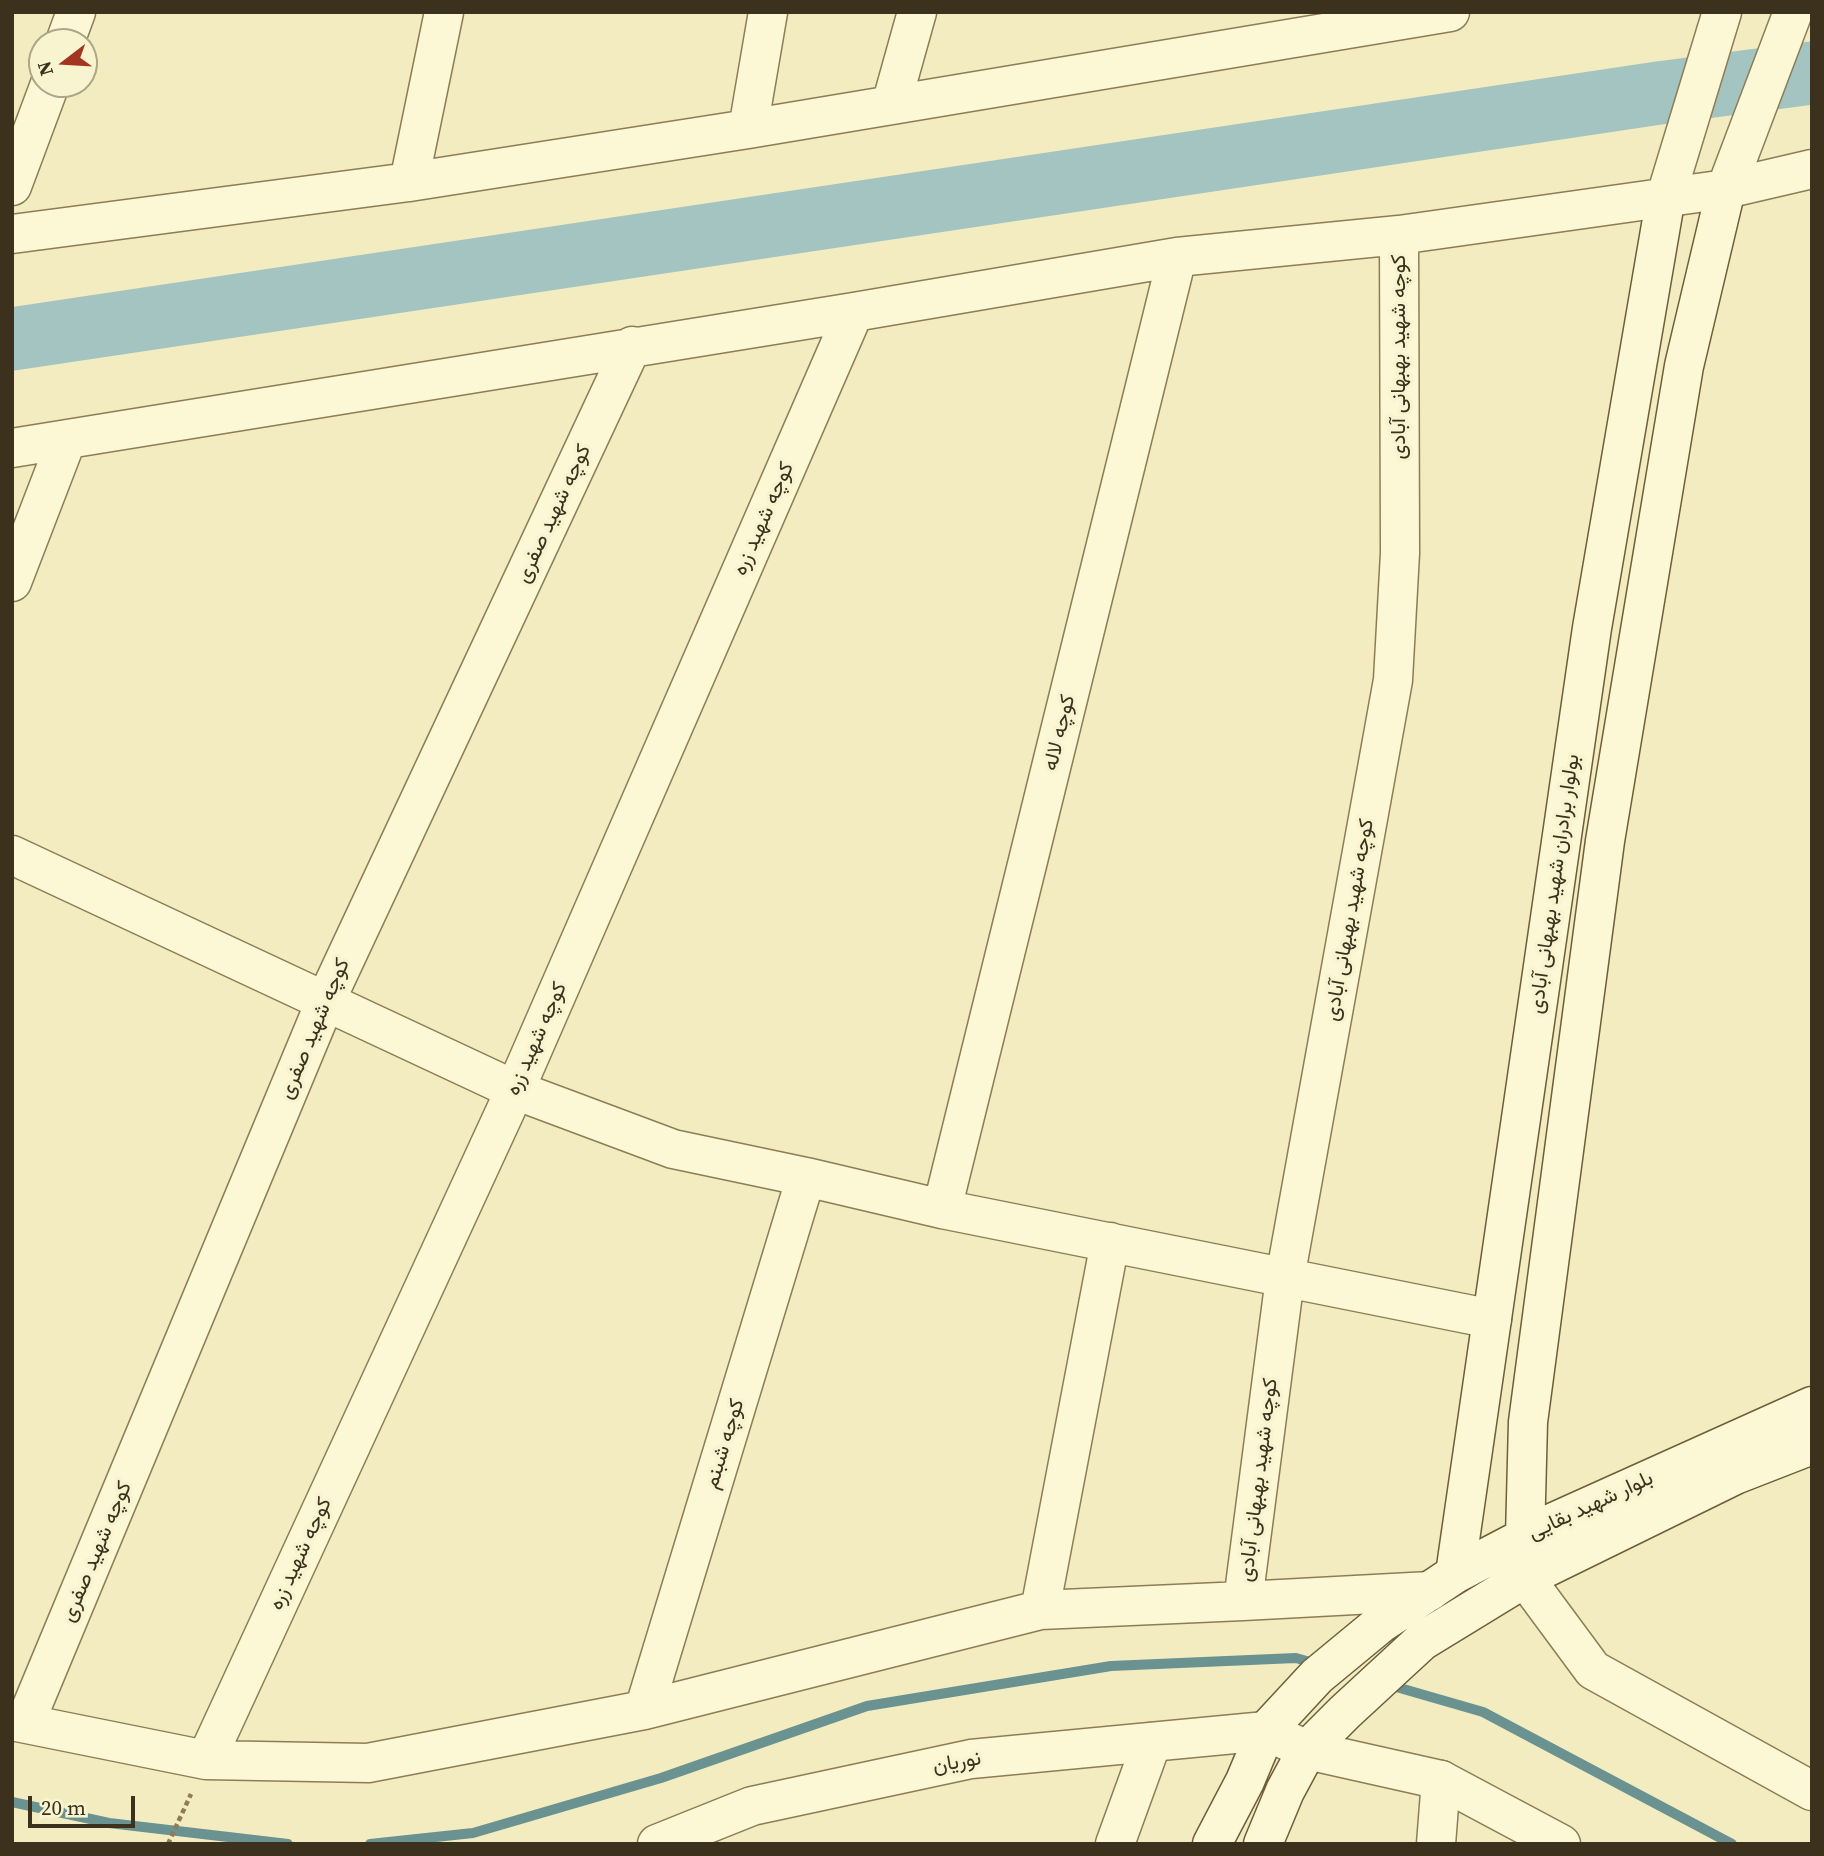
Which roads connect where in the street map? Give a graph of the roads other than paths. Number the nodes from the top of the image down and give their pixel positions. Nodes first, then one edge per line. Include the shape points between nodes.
1 (444, 12) edge
2 (768, 12) edge
3 (917, 12) edge
4 (1450, 12) edge
5 (1722, 12) edge
6 (1793, 12) edge
7 (1347, 21) edge
8 (45, 98) edge
9 (891, 105) junction
10 (748, 129) junction
11 (1812, 169) edge
12 (409, 182) junction
13 (12, 187) edge
14 (1726, 189) junction
15 (1666, 197) junction
16 (12, 234) edge
17 (1399, 235) junction
18 (1177, 257) junction
19 (854, 312) junction
20 (632, 346) junction
21 (67, 439) junction
22 (12, 447) edge
23 (12, 582) edge
24 (12, 855) edge
25 (326, 1000) junction
26 (515, 1090) junction
27 (806, 1177) junction
28 (942, 1209) junction
29 (1110, 1242) junction
30 (1285, 1278) junction
31 (1492, 1319) junction
32 (1812, 1406) edge
33 (1812, 1445) edge
34 (1525, 1536) junction
35 (1525, 1578) junction
36 (1442, 1582) junction
37 (1243, 1601) junction
38 (1040, 1610) junction
39 (643, 1710) junction
40 (19, 1722) edge
41 (1266, 1731) junction
42 (1152, 1742) junction
43 (1307, 1750) junction
44 (206, 1760) junction
45 (1441, 1780) junction
46 (1812, 1791) edge
47 (657, 1844) edge
48 (1115, 1844) edge
49 (1212, 1844) edge
50 (1263, 1844) edge
51 (1436, 1844) edge
52 (1560, 1844) edge

1 - 12 street
2 - 10 street
3 - 9 street
4 - 7 street
5 - 15 street, بولوار برادران شهید بهبهانی آبادی
6 - 14 street, بولوار برادران شهید بهبهانی آبادی
7 - 9 street
8 - 13 street
9 - 10 street
10 - 12 street
11 - 14 street
12 - 16 street
14 - 15 street
14 - 34 street, بولوار برادران شهید بهبهانی آبادی via 1684,366 1605,841 1528,1422
15 - 17 street
15 - 31 street, بولوار برادران شهید بهبهانی آبادی via 1592,628
17 - 18 street
17 - 30 street, کوچه شهید بهبهانی آبادی via 1400,553 1393,680
18 - 19 street
18 - 28 street, کوچه لاله
19 - 20 street
19 - 26 street, کوچه شهید زره
20 - 21 street
20 - 25 street, کوچه شهید صفری
21 - 22 street
21 - 23 street
24 - 25 street
25 - 26 street
25 - 40 street, کوچه شهید صفری
26 - 27 street via 673,1149
26 - 44 street, کوچه شهید زره
27 - 28 street
27 - 39 street, کوچه شبنم
28 - 29 street
29 - 30 street
29 - 38 street
30 - 31 street
30 - 37 street, کوچه شهید بهبهانی آبادی
31 - 36 street, بولوار برادران شهید بهبهانی آبادی
32 - 34 street, بلوار شهید بقایی
33 - 35 street, بلوار شهید بقایی via 1735,1475
34 - 35 street, بولوار برادران شهید بهبهانی آبادی
34 - 36 street, بلوار شهید بقایی
35 - 43 street, بلوار شهید بقایی via 1422,1641
35 - 46 street via 1593,1670
36 - 37 street
36 - 41 street, بلوار شهید بقایی via 1380,1623 1317,1676
37 - 38 street
38 - 39 street
39 - 44 street via 368,1763
40 - 44 street
41 - 42 street, نوریان
41 - 43 street
41 - 49 street, بلوار شهید بقایی
42 - 47 street, نوریان via 971,1759 752,1806
42 - 48 street
43 - 45 street
43 - 50 street, بلوار شهید بقایی
45 - 51 street
45 - 52 street

